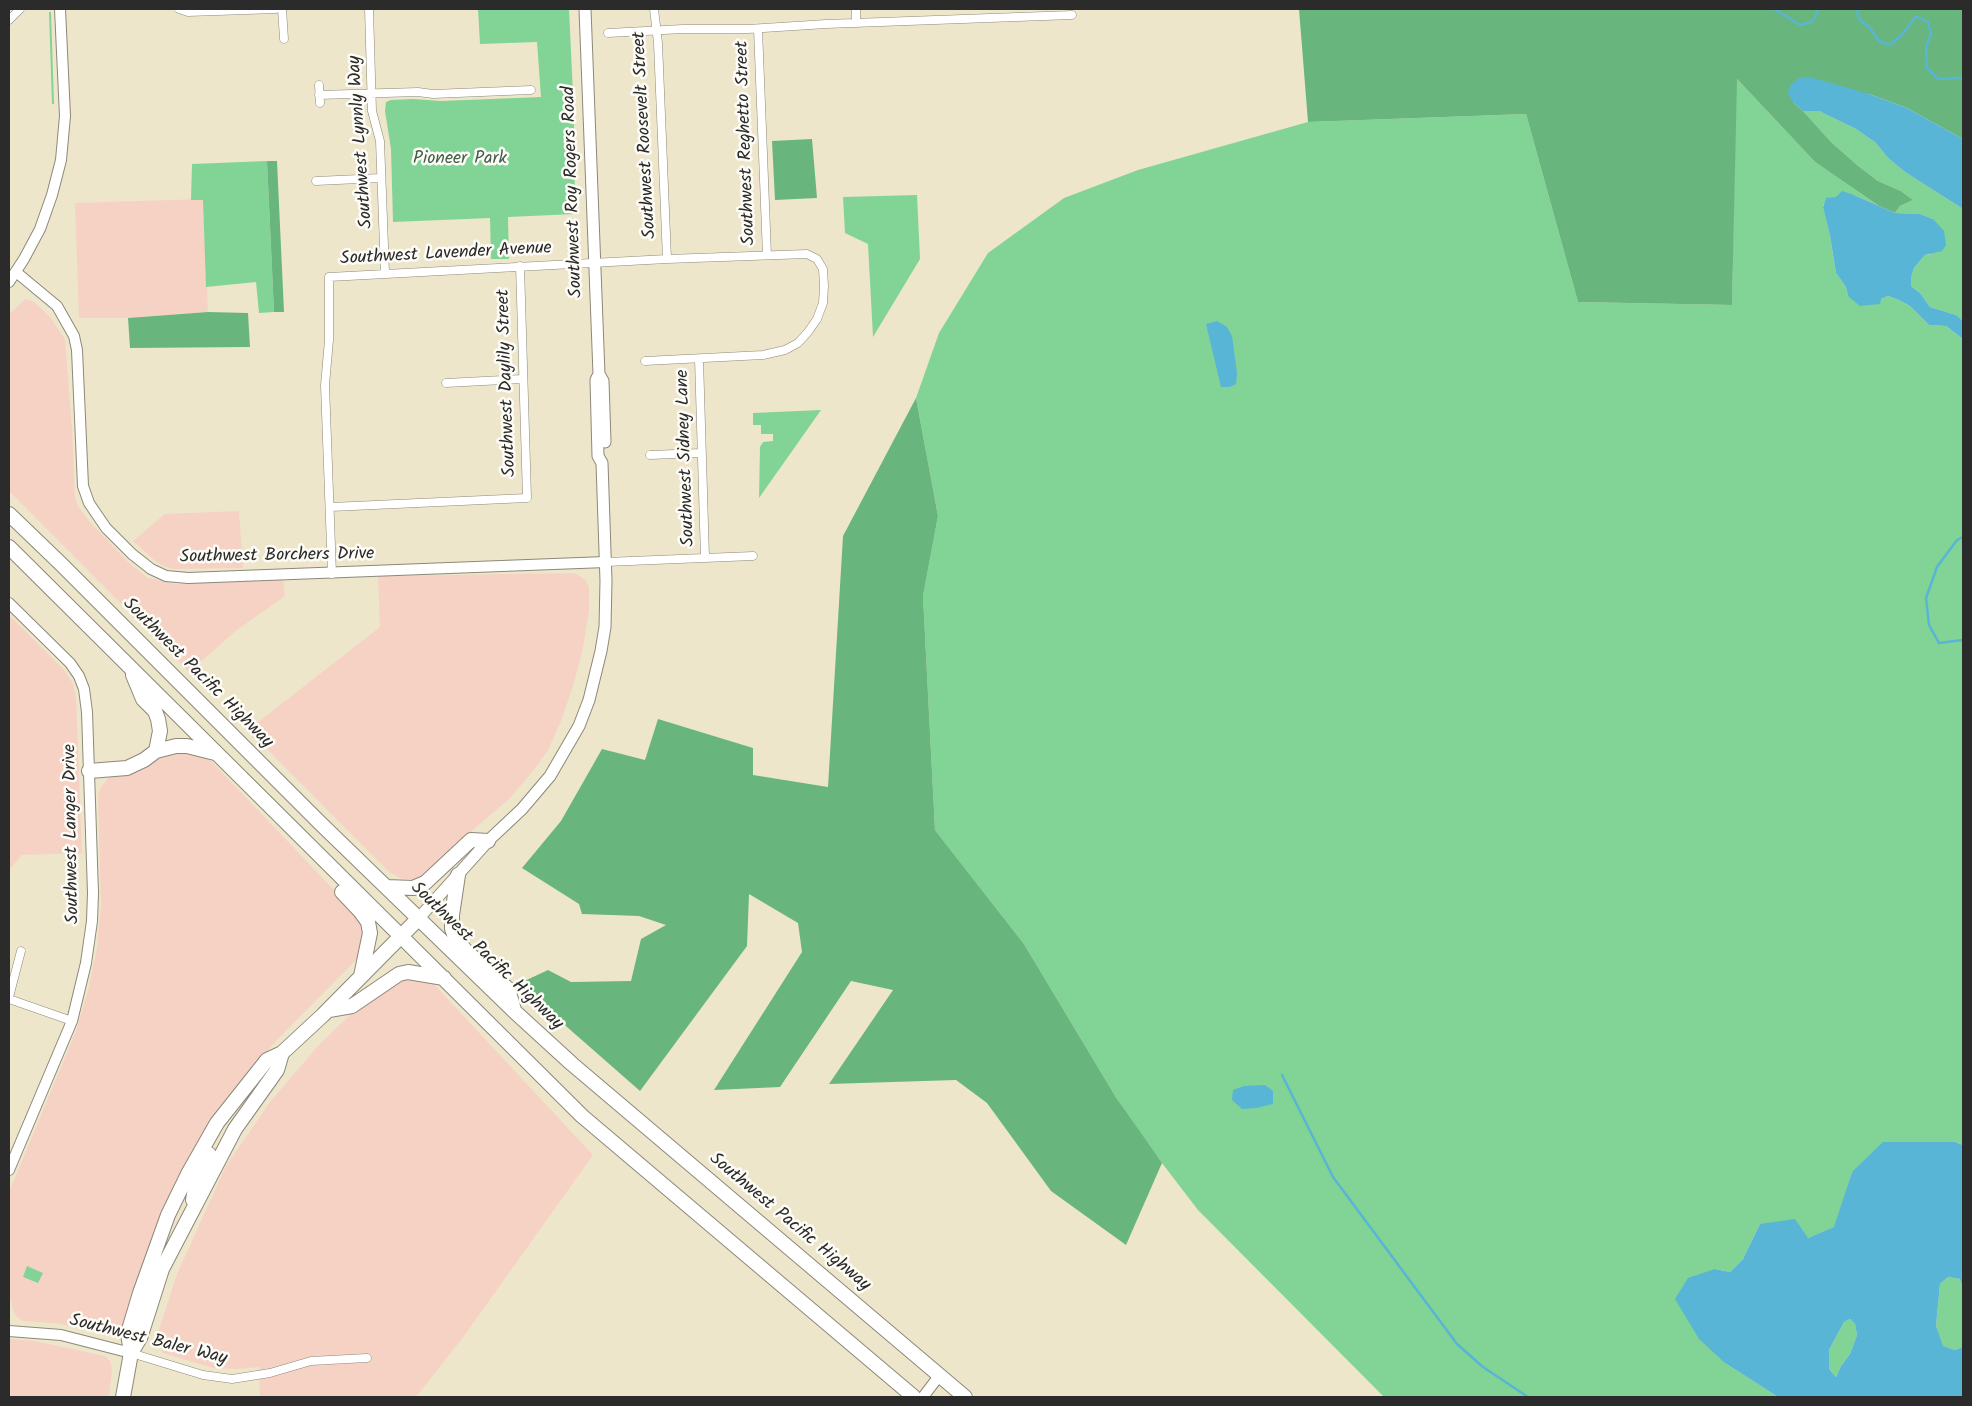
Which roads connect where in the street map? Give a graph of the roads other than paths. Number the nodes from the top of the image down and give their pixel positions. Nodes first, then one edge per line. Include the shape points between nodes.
1 (20, 9) edge
2 (60, 9) edge
3 (179, 9) edge
4 (276, 9) edge
5 (282, 9) edge
6 (369, 9) edge
7 (586, 9) edge
8 (654, 9) edge
9 (856, 9) edge
10 (956, 9) edge
11 (1056, 12) edge
12 (1072, 15) dead end
13 (956, 18) junction
14 (9, 20) edge
15 (856, 23) junction
16 (758, 29) junction
17 (656, 30) junction
18 (608, 33) dead end
19 (284, 39) dead end
20 (319, 85) dead end
21 (532, 90) dead end
22 (372, 93) junction
23 (381, 178) junction
24 (316, 181) dead end
25 (767, 255) junction
26 (667, 259) junction
27 (594, 263) junction
28 (520, 266) junction
29 (16, 272) junction
30 (384, 273) junction
31 (9, 282) edge
32 (699, 358) junction
33 (646, 361) dead end
34 (522, 379) junction
35 (446, 383) dead end
36 (701, 453) junction
37 (650, 455) dead end
38 (331, 507) junction
39 (9, 514) edge
40 (9, 547) edge
41 (752, 556) dead end
42 (705, 558) junction
43 (606, 562) junction
44 (332, 574) junction
45 (9, 604) edge
46 (128, 666) junction
47 (156, 751) junction
48 (216, 753) junction
49 (89, 771) junction
50 (301, 838) junction
51 (488, 841) junction
52 (458, 875) junction
53 (386, 887) junction
54 (418, 919) junction
55 (400, 937) junction
56 (21, 951) dead end
57 (361, 976) junction
58 (444, 978) junction
59 (9, 998) edge
60 (329, 1010) junction
61 (514, 1011) junction
62 (72, 1020) junction
63 (282, 1053) junction
64 (213, 1130) junction
65 (9, 1170) edge
66 (193, 1208) junction
67 (9, 1331) edge
68 (131, 1352) junction
69 (367, 1358) dead end
70 (939, 1376) junction
71 (122, 1397) edge
72 (914, 1397) edge
73 (923, 1397) edge
74 (965, 1397) edge

1 - 14 street
2 - 29 street via 65,116 61,160 44,218
3 - 4 street via 188,12
5 - 19 street
6 - 22 street, Southwest Lynnly Way
7 - 27 main road, Southwest Roy Rogers Road
8 - 17 street, Southwest Roosevelt Street
9 - 15 street
10 - 13 street
11 - 12 street
11 - 13 street
13 - 15 street
15 - 16 street
16 - 17 street
16 - 25 street, Southwest Reghetto Street
17 - 18 street
17 - 26 street, Southwest Roosevelt Street
20 - 22 street via 319,99
21 - 22 street
22 - 23 street, Southwest Lynnly Way via 372,112 380,141
23 - 24 street
23 - 30 street, Southwest Lynnly Way
25 - 26 street, Southwest Lavender Avenue
25 - 32 street, Southwest Lavender Avenue via 807,254 817,259 824,286 823,303 817,319 798,343 774,354
26 - 27 street, Southwest Lavender Avenue
27 - 28 street, Southwest Lavender Avenue
27 - 43 main road, Southwest Roy Rogers Road via 599,374 604,381 606,455 602,463
28 - 30 street, Southwest Lavender Avenue
28 - 34 street, Southwest Daylily Street
29 - 31 street
29 - 44 street, Southwest Borchers Drive via 52,300 72,330 76,343 85,495 98,519 132,554 151,569 174,577
30 - 38 street, Southwest Lavender Avenue via 329,277 325,385
32 - 33 street, Southwest Lavender Avenue
32 - 36 street, Southwest Sidney Lane
34 - 35 street
34 - 38 street, Southwest Daylily Street via 527,498
36 - 37 street
36 - 42 street, Southwest Sidney Lane
38 - 44 street
39 - 53 highway, Southwest Pacific Highway
40 - 46 highway
41 - 42 street, Southwest Borchers Drive
42 - 43 street, Southwest Borchers Drive
43 - 44 street, Southwest Borchers Drive
43 - 51 main road, Southwest Roy Rogers Road via 602,650 579,726 538,790
45 - 49 street, Southwest Langer Drive via 70,663 79,676 87,703
46 - 47 highway via 143,699 158,719 160,731
46 - 48 highway
47 - 48 highway via 180,745
47 - 49 highway via 128,768
48 - 50 highway
49 - 62 street, Southwest Langer Drive via 92,921
50 - 55 highway
50 - 57 highway via 302,852 368,922 370,933
51 - 52 main road, Southwest Roy Rogers Road
51 - 53 highway via 471,840 425,884 413,888
52 - 54 main road, Southwest Roy Rogers Road
52 - 61 highway via 452,915 453,933 466,951 508,989
53 - 54 highway, Southwest Pacific Highway
54 - 55 highway
54 - 61 highway, Southwest Pacific Highway
55 - 57 highway
55 - 58 highway
56 - 59 street
57 - 60 highway
58 - 60 highway via 408,972 399,974 352,1006
58 - 72 highway via 582,1116
59 - 62 street
60 - 63 highway
61 - 70 highway, Southwest Pacific Highway
62 - 65 street, Southwest Langer Drive
63 - 64 highway via 267,1060
63 - 66 highway via 277,1070 237,1124
64 - 66 highway via 212,1148 196,1183
64 - 68 highway via 177,1194 150,1264 128,1334
66 - 68 highway via 162,1269 140,1338
67 - 68 street, Southwest Baler Way via 60,1335
68 - 69 street, Southwest Baler Way via 203,1375 232,1379 270,1373 311,1361
68 - 71 highway
70 - 73 street
70 - 74 highway, Southwest Pacific Highway

